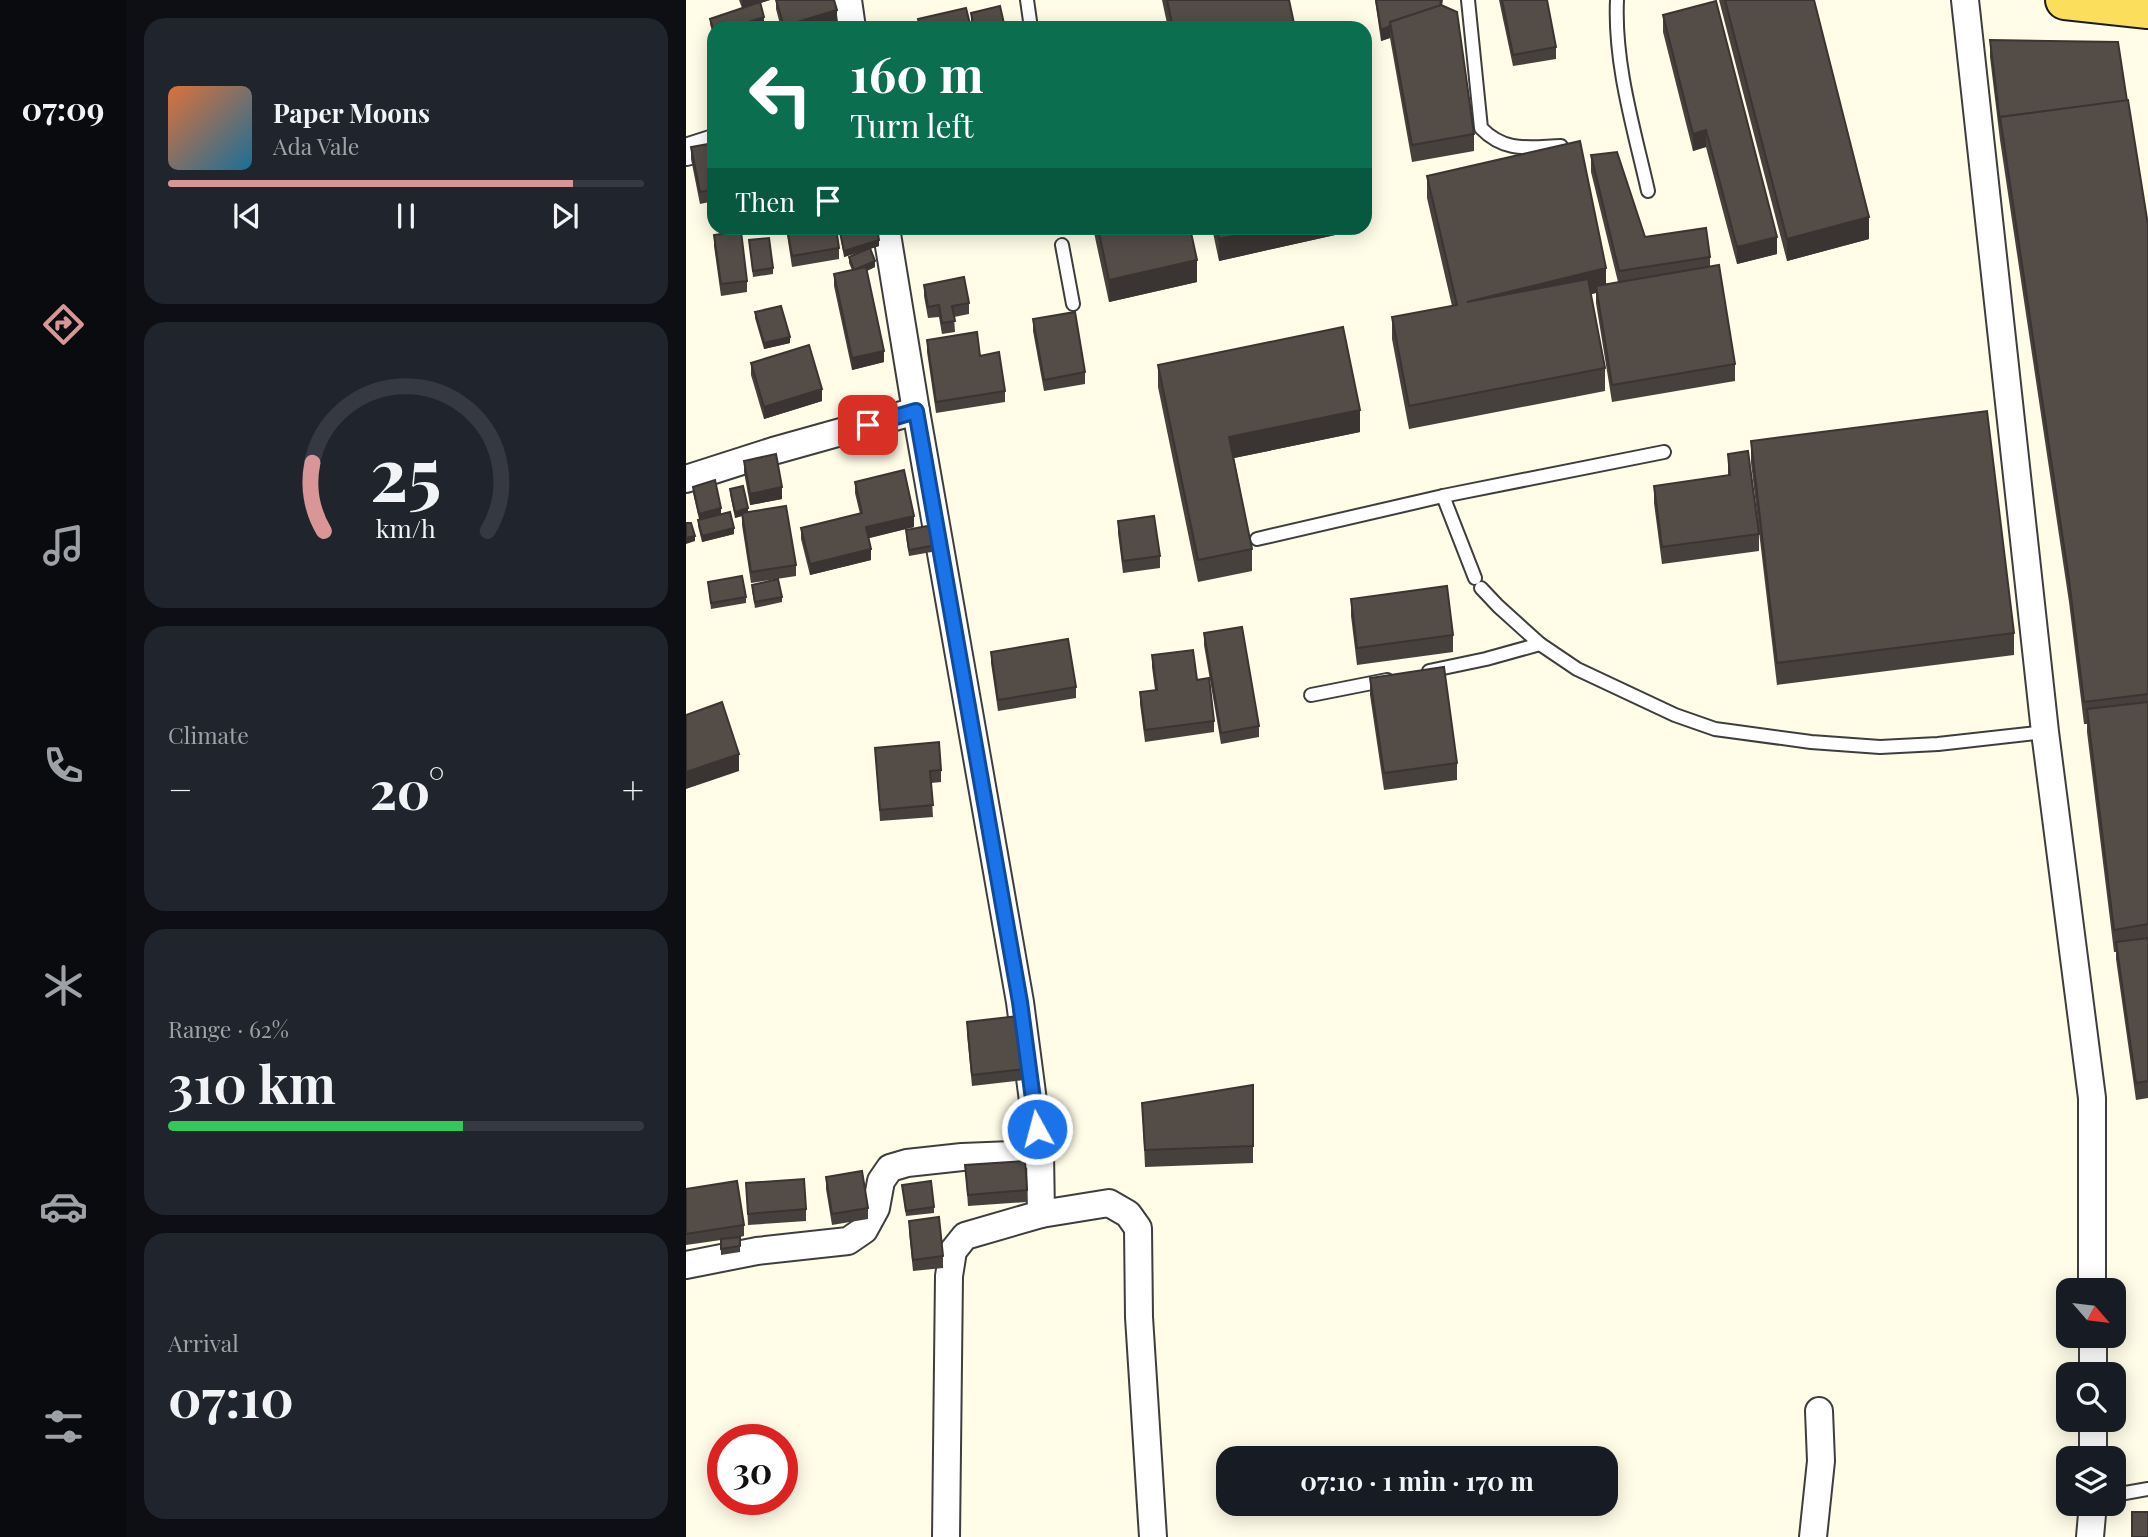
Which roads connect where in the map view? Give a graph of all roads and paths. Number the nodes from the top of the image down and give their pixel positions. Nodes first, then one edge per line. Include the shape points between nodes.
1 (848, 0) edge
2 (1027, 0) edge
3 (1468, 0) edge
4 (1617, 0) edge
5 (1965, 0) edge
6 (2065, 0) edge
7 (2148, 9) edge
8 (851, 21) edge
9 (1030, 21) edge
10 (707, 145) edge
11 (1561, 146) edge
12 (686, 152) edge
13 (1648, 191) dead end
14 (887, 235) edge
15 (1062, 246) dead end
16 (1073, 304) dead end
17 (916, 411) junction
18 (1664, 452) dead end
19 (686, 479) edge
20 (1443, 496) junction
21 (1258, 539) dead end
22 (1541, 643) junction
23 (1419, 673) edge
24 (1405, 676) edge
25 (1311, 695) dead end
26 (2045, 732) junction
27 (1040, 1154) junction
28 (1041, 1214) junction
29 (686, 1265) edge
30 (2092, 1278) edge
31 (1819, 1411) dead end
32 (2148, 1489) edge
33 (2126, 1493) edge
34 (2092, 1516) edge
35 (946, 1537) edge
36 (1153, 1537) edge
37 (1814, 1537) edge
38 (2090, 1537) edge

1 - 8 street
2 - 9 lane
3 - 11 lane via 1480,128 1492,139 1515,148
4 - 13 lane via 1625,85
5 - 26 street
6 - 7 main road
10 - 12 street
14 - 17 street
15 - 16 lane
17 - 19 street
17 - 27 street via 1020,1002
18 - 20 lane
20 - 21 lane
20 - 22 lane via 1478,583
22 - 23 lane
22 - 26 lane via 1577,669 1621,691 1715,729 1880,747
24 - 25 lane
26 - 30 street via 2092,1098
27 - 28 street
27 - 29 street via 962,1157 890,1168 864,1230 848,1241
28 - 35 street via 965,1236 953,1251
28 - 36 street via 1109,1203 1128,1214 1138,1228
31 - 37 street via 1821,1461
32 - 33 lane
34 - 38 street

